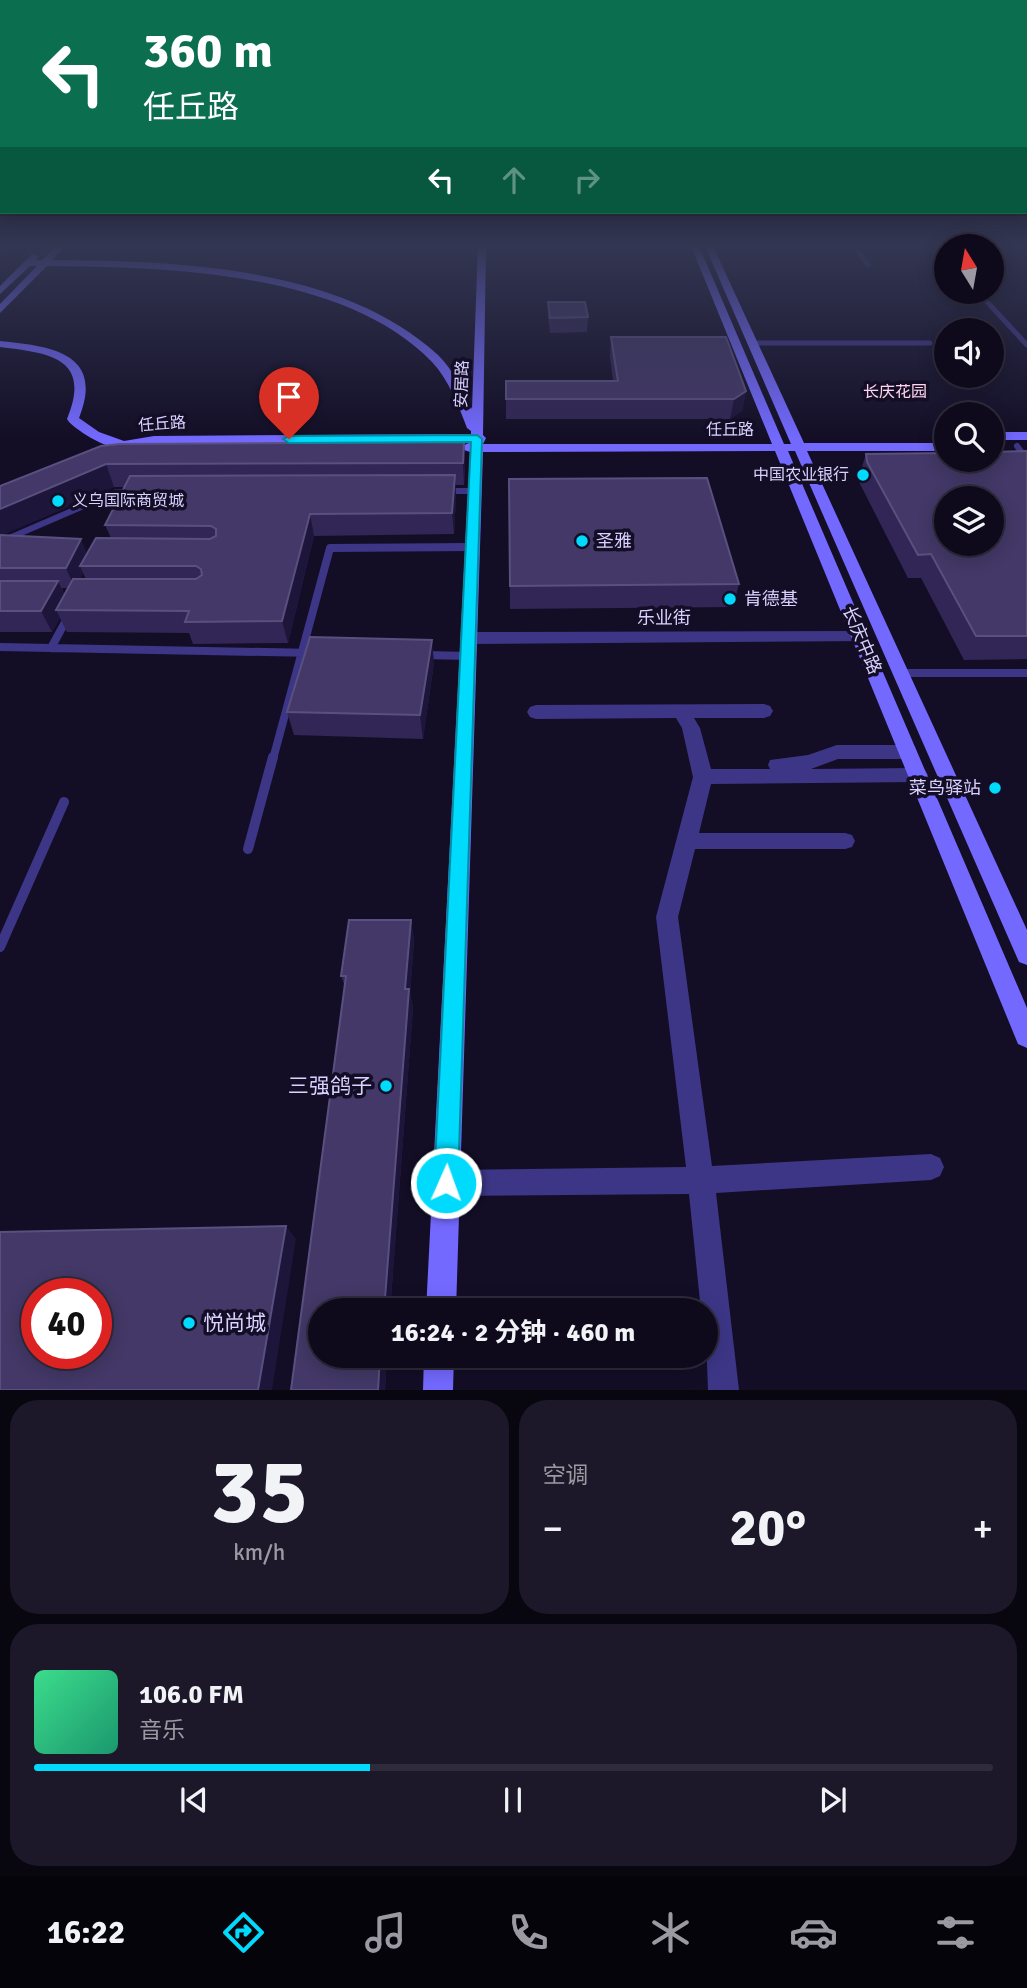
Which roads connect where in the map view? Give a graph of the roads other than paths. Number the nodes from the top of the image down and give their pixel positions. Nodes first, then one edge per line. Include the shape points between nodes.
1 (360, 311) edge
2 (480, 311) edge
3 (726, 311) edge
4 (738, 311) edge
5 (995, 311) edge
6 (752, 343) junction
7 (930, 343) dead end
8 (0, 344) edge
9 (1027, 345) edge
10 (1004, 436) edge
11 (1027, 436) edge
12 (934, 437) edge
13 (476, 443) junction
14 (788, 443) junction
15 (121, 446) junction
16 (1004, 446) edge
17 (1022, 446) edge
18 (934, 447) edge
19 (97, 456) edge
20 (1027, 460) edge
21 (435, 491) edge
22 (474, 491) junction
23 (142, 492) edge
24 (0, 542) edge
25 (472, 547) junction
26 (74, 606) edge
27 (861, 637) junction
28 (0, 647) edge
29 (468, 647) junction
30 (51, 648) junction
31 (301, 653) junction
32 (329, 654) edge
33 (412, 655) edge
34 (901, 673) junction
35 (1027, 673) edge
36 (681, 711) junction
37 (764, 711) dead end
38 (537, 712) dead end
39 (908, 752) junction
40 (702, 771) junction
41 (918, 775) junction
42 (64, 802) dead end
43 (687, 841) junction
44 (845, 841) dead end
45 (248, 849) dead end
46 (0, 947) edge
47 (1027, 955) edge
48 (1027, 1036) edge
49 (931, 1167) dead end
50 (701, 1180) junction
51 (446, 1183) junction
52 (442, 1298) edge
53 (439, 1368) edge
54 (438, 1390) edge
55 (724, 1390) edge

1 - 13 street via 433,357 462,400
2 - 13 street, 安居路
3 - 14 street, 长庆中路
4 - 6 street, 长庆中路
5 - 9 lane
6 - 7 lane
6 - 14 street, 长庆中路
8 - 15 street via 43,350 75,366 82,392 73,419 81,428
10 - 11 street
12 - 14 street, 任丘路
13 - 14 street, 任丘路
13 - 15 street, 任丘路
13 - 22 street, 安居路
14 - 18 street, 任丘路
14 - 27 street, 长庆中路
14 - 34 street, 长庆中路
15 - 19 street
16 - 17 street
17 - 20 lane
21 - 22 lane
22 - 25 street, 安居路
23 - 24 lane via 116,492
25 - 29 street, 安居路
25 - 31 lane via 330,548
26 - 30 lane
27 - 29 street, 乐业街
27 - 39 street, 长庆中路
28 - 30 lane
29 - 33 lane
29 - 51 street, 安居路
30 - 31 lane
31 - 32 lane
31 - 45 lane
34 - 35 lane
34 - 47 street, 长庆中路
36 - 37 street
36 - 38 street
36 - 40 street via 691,728
39 - 40 street via 837,752 810,762
39 - 41 street, 长庆中路
40 - 41 street
40 - 43 street
41 - 48 street, 长庆中路
42 - 46 lane
43 - 44 street
43 - 50 street via 667,917
49 - 50 street
50 - 51 street
50 - 55 street
51 - 52 street, 安居路
53 - 54 street

